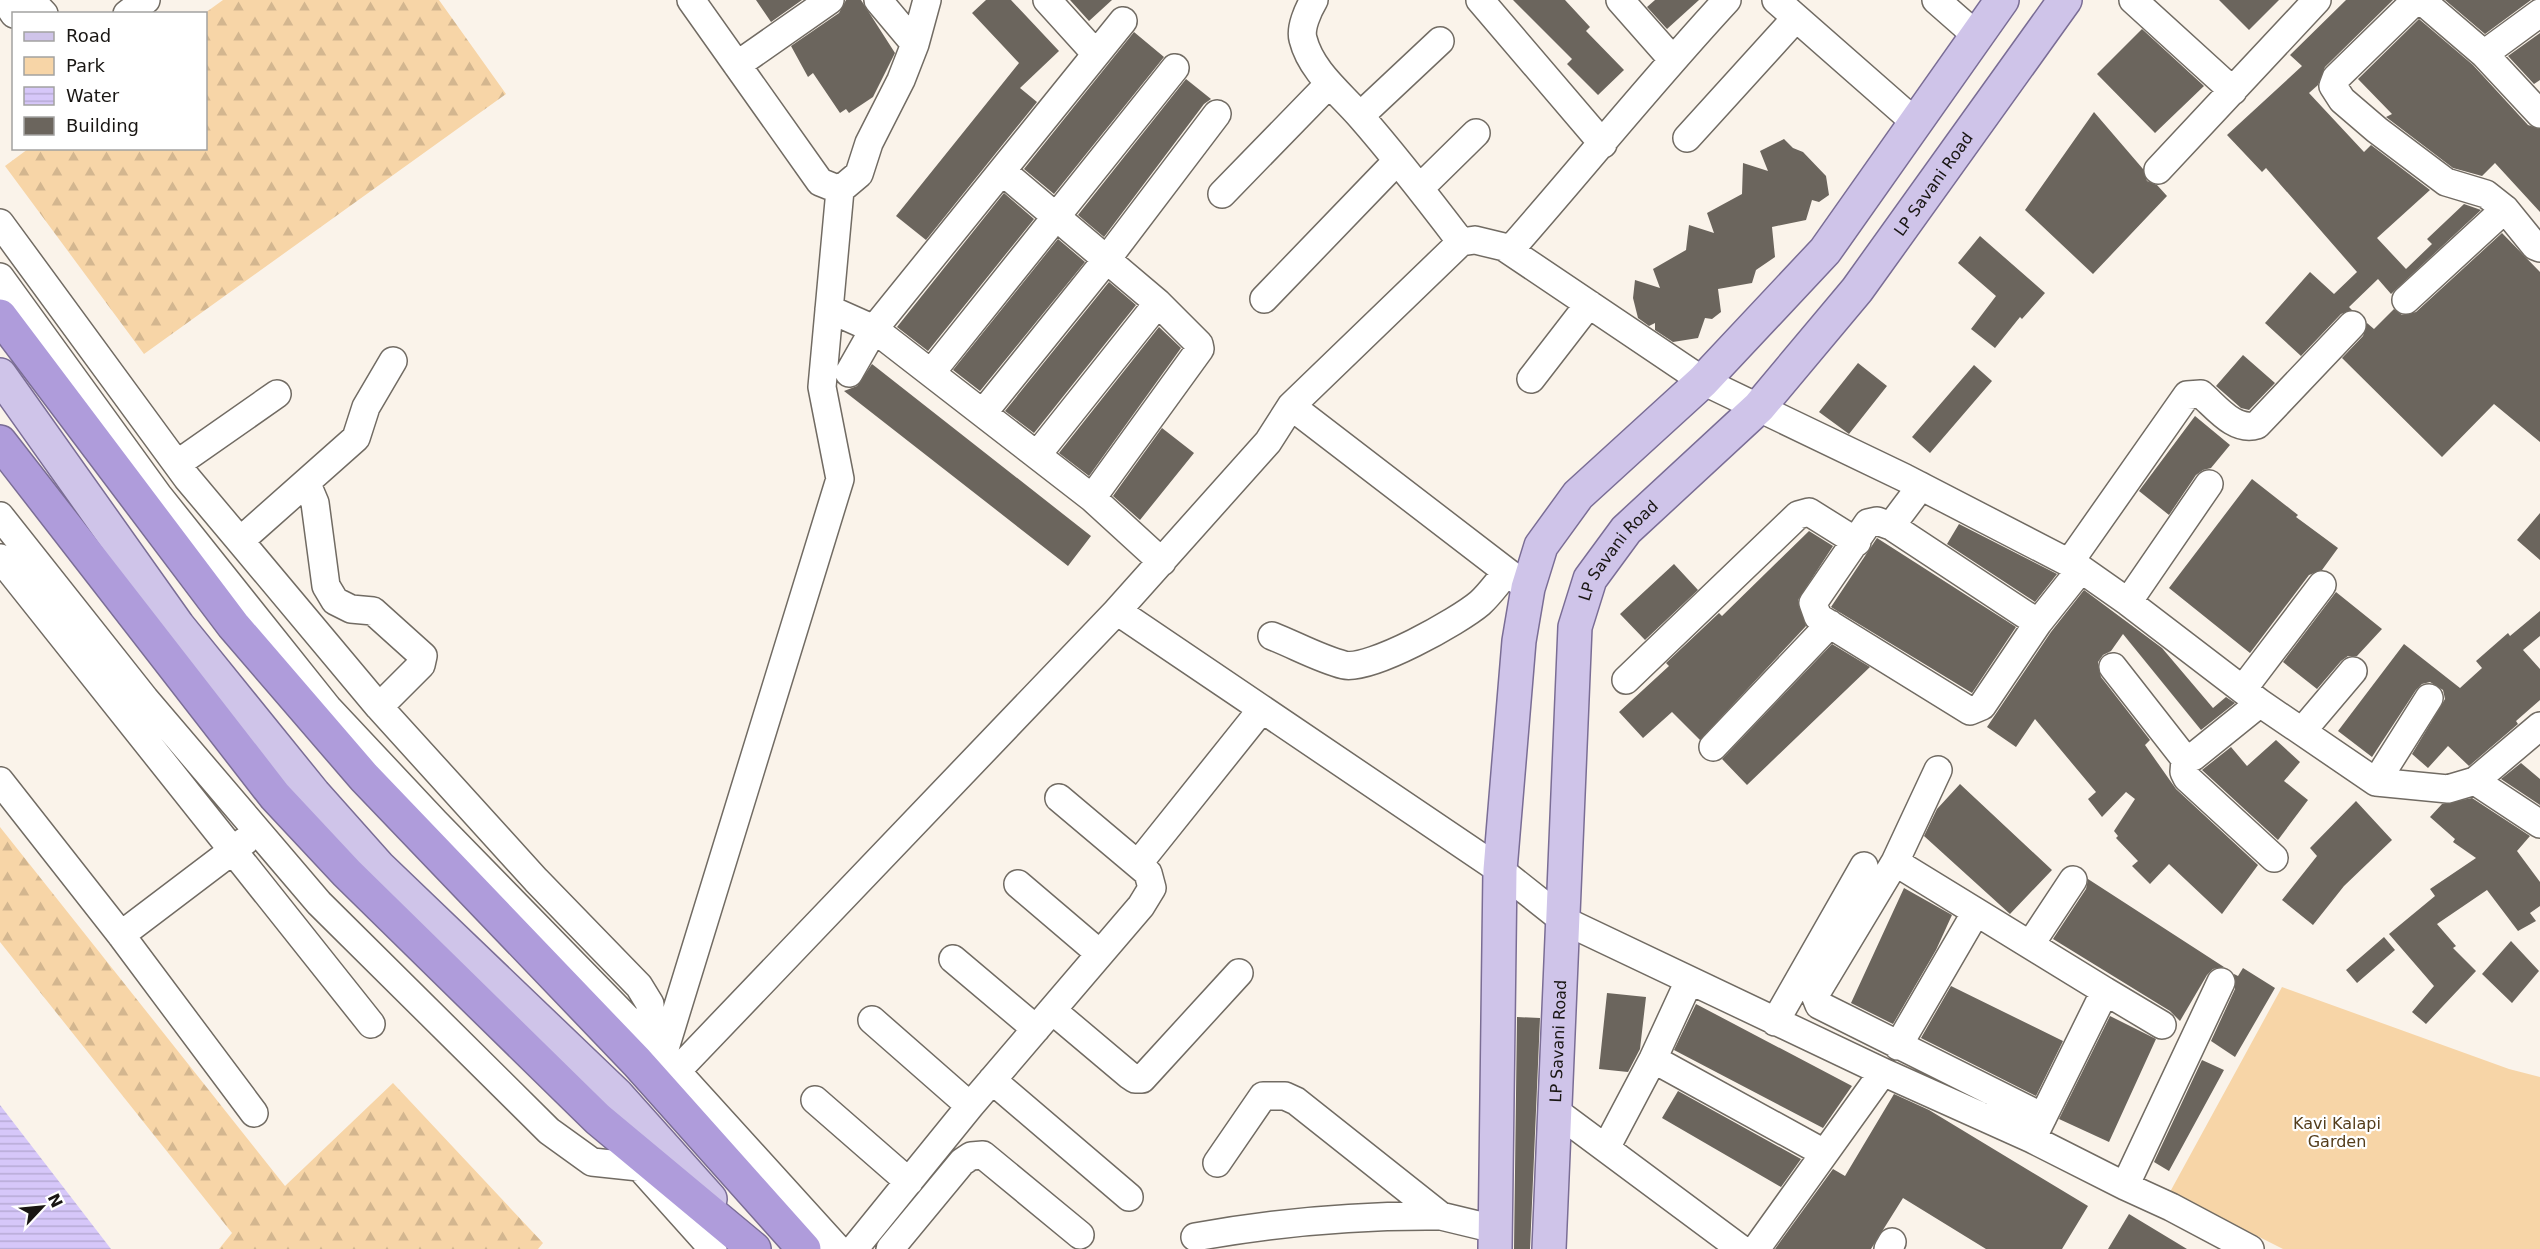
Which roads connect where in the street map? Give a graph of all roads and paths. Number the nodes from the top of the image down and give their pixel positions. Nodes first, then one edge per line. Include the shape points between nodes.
1 (31, 0) edge
2 (146, 0) edge
3 (691, 0) edge
4 (830, 0) edge
5 (878, 0) edge
6 (927, 0) edge
7 (1047, 0) edge
8 (1314, 0) edge
9 (1480, 0) edge
10 (1620, 0) edge
11 (1727, 0) edge
12 (1776, 0) edge
13 (1936, 0) edge
14 (2002, 0) edge
15 (2065, 0) edge
16 (2133, 0) edge
17 (2317, 0) edge
18 (2416, 0) edge
19 (2421, 0) edge
20 (42, 12) edge
21 (130, 12) edge
22 (2540, 13) edge
23 (1797, 18) junction
24 (1123, 21) dead end
25 (1977, 36) junction
26 (1440, 40) dead end
27 (915, 44) junction
28 (1096, 54) junction
29 (2484, 54) junction
30 (1672, 59) junction
31 (737, 65) junction
32 (1175, 68) dead end
33 (1329, 84) junction
34 (2233, 90) junction
35 (1217, 114) dead end
36 (2540, 114) edge
37 (1360, 116) junction
38 (1916, 123) junction
39 (1476, 133) dead end
40 (1688, 138) dead end
41 (1603, 144) junction
42 (1396, 162) junction
43 (2158, 170) dead end
44 (1002, 171) junction
45 (1420, 188) junction
46 (840, 190) junction
47 (1222, 194) dead end
48 (2505, 209) junction
49 (1056, 216) junction
50 (0, 222) edge
51 (1461, 242) junction
52 (2540, 248) edge
53 (1510, 250) junction
54 (1107, 259) junction
55 (0, 277) edge
56 (1264, 299) dead end
57 (2406, 300) dead end
58 (1158, 303) junction
59 (1589, 304) junction
60 (829, 309) junction
61 (0, 316) edge
62 (2352, 324) dead end
63 (874, 328) junction
64 (393, 361) dead end
65 (849, 373) dead end
66 (931, 373) junction
67 (0, 375) edge
68 (1531, 379) dead end
69 (1703, 381) junction
70 (117, 382) junction
71 (277, 394) dead end
72 (90, 402) junction
73 (1291, 406) junction
74 (1759, 407) junction
75 (983, 414) junction
76 (0, 442) edge
77 (1037, 455) junction
78 (177, 464) junction
79 (307, 484) junction
80 (2209, 484) dead end
81 (1921, 486) junction
82 (1092, 498) junction
83 (0, 516) edge
84 (1890, 526) junction
85 (240, 541) junction
86 (1857, 542) junction
87 (0, 558) edge
88 (1162, 562) junction
89 (2075, 566) junction
90 (1518, 580) junction
91 (2322, 585) dead end
92 (2128, 602) junction
93 (1117, 611) junction
94 (2038, 623) junction
95 (1830, 624) junction
96 (1272, 636) dead end
97 (2113, 668) dead end
98 (2353, 671) dead end
99 (1626, 680) dead end
100 (2251, 696) junction
101 (2429, 698) dead end
102 (379, 707) junction
103 (1262, 709) junction
104 (2540, 726) edge
105 (2302, 730) junction
106 (1713, 747) dead end
107 (2185, 759) junction
108 (1938, 770) dead end
109 (0, 781) edge
110 (2475, 781) junction
111 (2376, 782) junction
112 (1059, 798) dead end
113 (2540, 824) edge
114 (257, 831) junction
115 (231, 851) junction
116 (2274, 858) dead end
117 (1895, 862) junction
118 (1138, 864) junction
119 (1864, 866) dead end
120 (1500, 870) junction
121 (536, 880) junction
122 (2073, 880) dead end
123 (1018, 884) dead end
124 (513, 904) junction
125 (1976, 912) junction
126 (1563, 920) junction
127 (121, 934) junction
128 (2030, 945) junction
129 (1100, 953) junction
130 (953, 959) dead end
131 (1239, 973) dead end
132 (1689, 981) junction
133 (2221, 982) dead end
134 (2105, 991) junction
135 (872, 1020) dead end
136 (1044, 1020) junction
137 (1775, 1022) junction
138 (371, 1024) dead end
139 (2162, 1025) dead end
140 (1898, 1046) junction
141 (663, 1058) junction
142 (1653, 1059) junction
143 (1883, 1072) junction
144 (992, 1080) junction
145 (815, 1100) dead end
146 (970, 1106) junction
147 (608, 1107) junction
148 (1554, 1110) junction
149 (254, 1113) dead end
150 (2037, 1128) junction
151 (1606, 1148) junction
152 (1824, 1154) junction
153 (1217, 1163) dead end
154 (639, 1167) junction
155 (909, 1182) junction
156 (2125, 1186) junction
157 (1129, 1197) dead end
158 (769, 1210) junction
159 (1441, 1216) junction
160 (1080, 1235) dead end
161 (1195, 1237) dead end
162 (1495, 1239) edge
163 (752, 1246) edge
164 (706, 1247) edge
165 (804, 1249) edge
166 (838, 1249) edge
167 (854, 1249) edge
168 (890, 1249) edge
169 (1549, 1249) edge
170 (1741, 1249) edge
171 (1756, 1249) edge
172 (2250, 1249) edge

1 - 20 street
2 - 21 street
3 - 31 street
4 - 31 street
5 - 27 street
6 - 27 street
7 - 28 street
8 - 33 street via 1302,38
9 - 41 street
10 - 30 street
11 - 30 street
12 - 23 street
13 - 25 street
14 - 25 main road
15 - 74 main road, LP Savani Road via 1857,290
16 - 34 street
17 - 34 street
18 - 48 street via 2336,78 2333,86 2342,100 2377,130 2446,182 2486,194
19 - 29 street
22 - 29 street
23 - 38 street
23 - 40 street
24 - 28 street
25 - 38 main road
26 - 37 street
27 - 46 street via 859,174
28 - 44 street
29 - 36 street
30 - 41 street
31 - 46 street via 820,182
32 - 49 street
33 - 37 street
33 - 47 street
34 - 43 street
35 - 54 street
37 - 42 street
38 - 69 main road via 1825,251
39 - 45 street
41 - 53 street
42 - 45 street
42 - 56 street
44 - 49 street
44 - 63 street
45 - 51 street
46 - 60 street
48 - 52 street
48 - 57 street
49 - 54 street
49 - 66 street
50 - 70 street
51 - 53 street via 1475,240
51 - 73 street
53 - 59 street
54 - 58 street
54 - 75 street
55 - 72 street
58 - 77 street
58 - 82 street via 1196,339 1200,350
59 - 68 street
59 - 69 street
60 - 63 street
60 - 141 street via 823,401 840,479
61 - 158 highway via 233,625 364,777 637,1062
62 - 89 street via 2257,426 2238,426 2201,394 2187,395
63 - 65 street
63 - 66 street
64 - 79 street via 366,407 356,438
66 - 75 street
67 - 147 main road via 178,626 314,794
69 - 74 street
69 - 90 main road via 1578,495
70 - 72 street
70 - 78 street
71 - 78 street
72 - 124 street via 158,495 328,708
73 - 88 street via 1268,442
73 - 90 street
74 - 81 street
74 - 126 main road, LP Savani Road via 1626,530 1590,579 1575,627
75 - 77 street
76 - 147 highway via 275,796 347,873
77 - 82 street
78 - 85 street
79 - 85 street
79 - 102 street via 315,503 330,594 351,609 373,611 423,656 421,665
80 - 92 street
81 - 84 street
81 - 89 street
82 - 88 street
83 - 114 street via 145,699
84 - 86 street via 1871,521
84 - 94 street
85 - 102 street
86 - 95 street via 1813,603 1818,617
86 - 99 street via 1809,512 1798,515
87 - 115 street
88 - 93 street
89 - 92 street
89 - 94 street
90 - 96 street via 1463,615 1367,664 1345,665
90 - 120 main road via 1519,641
91 - 100 street
92 - 100 street
93 - 103 street
93 - 141 street
94 - 95 street via 1982,706 1970,711
95 - 106 street
97 - 107 street
98 - 105 street
100 - 105 street
100 - 107 street via 2193,757
101 - 111 street
102 - 121 street
103 - 118 street
103 - 120 street
104 - 110 street
105 - 111 street
107 - 116 street via 2187,778
108 - 117 street
109 - 127 street
110 - 111 street via 2448,789
110 - 113 street
112 - 118 street
114 - 115 street
114 - 154 street via 319,903 549,1131 592,1162
115 - 127 street
115 - 138 street
117 - 125 street
117 - 140 street via 1815,995 1819,1005 1831,1013
118 - 129 street via 1152,879 1152,888
119 - 137 street
120 - 126 street
120 - 162 main road
121 - 124 street
121 - 141 street via 646,995
122 - 128 street
123 - 129 street
124 - 141 street
125 - 128 street
125 - 140 street
126 - 132 street
126 - 148 main road, LP Savani Road
127 - 149 street
128 - 134 street
129 - 136 street
130 - 136 street
131 - 136 street via 1142,1079 1135,1079
132 - 137 street
132 - 142 street
133 - 156 street
134 - 139 street
134 - 150 street
135 - 146 street
136 - 144 street
137 - 143 street
140 - 150 street
141 - 166 street
142 - 151 street
142 - 152 street
143 - 150 street
143 - 152 street
144 - 146 street
144 - 157 street
145 - 155 street
146 - 155 street
147 - 154 street
147 - 158 main road
147 - 163 highway
148 - 151 street
148 - 169 main road, LP Savani Road
150 - 156 street
151 - 170 street
152 - 171 street
153 - 159 street via 1263,1096 1285,1096
154 - 164 street
155 - 167 street
156 - 172 street
158 - 165 highway
159 - 161 street via 1381,1215 1274,1223
159 - 162 street
160 - 168 street via 983,1155 962,1162

